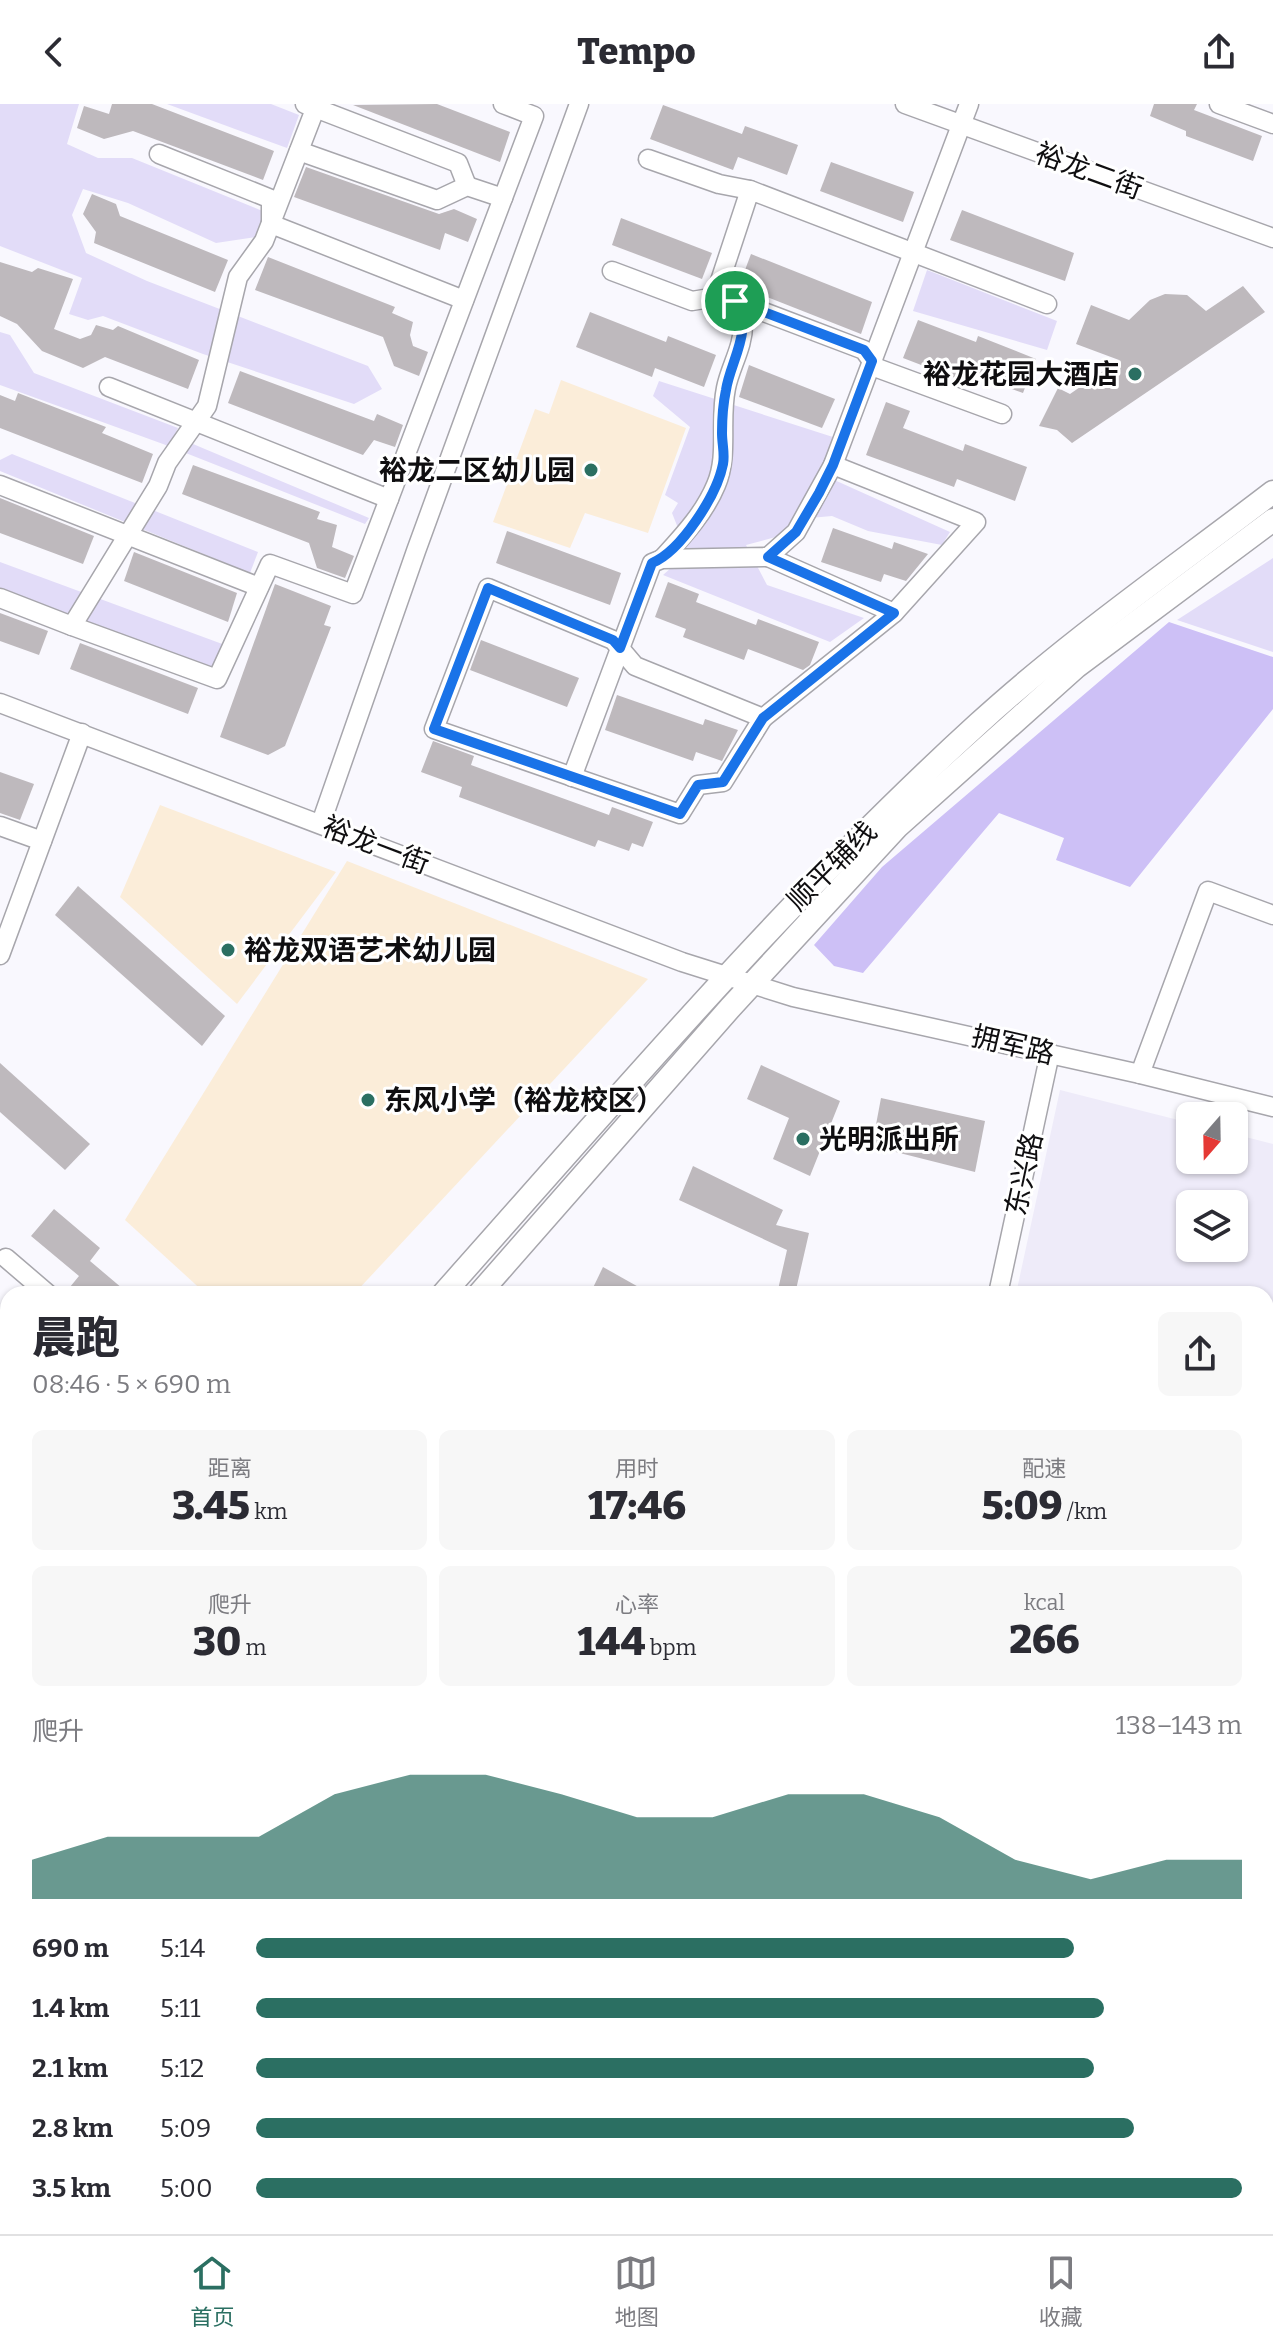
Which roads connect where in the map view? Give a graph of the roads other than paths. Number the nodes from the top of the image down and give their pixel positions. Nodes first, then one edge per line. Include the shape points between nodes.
1 (503, 104) edge
2 (579, 104) edge
3 (905, 104) edge
4 (969, 104) edge
5 (1219, 104) edge
6 (313, 105) edge
7 (1273, 124) edge
8 (961, 125) junction
9 (299, 151) junction
10 (159, 154) dead end
11 (648, 159) dead end
12 (467, 186) junction
13 (750, 190) junction
14 (503, 198) junction
15 (271, 224) junction
16 (1273, 238) edge
17 (913, 252) junction
18 (612, 271) dead end
19 (464, 300) junction
20 (735, 301) junction
21 (1047, 304) dead end
22 (872, 361) junction
23 (109, 387) dead end
24 (1002, 414) dead end
25 (196, 422) junction
26 (833, 465) junction
27 (0, 485) edge
28 (1273, 492) edge
29 (389, 499) junction
30 (1273, 520) edge
31 (127, 535) junction
32 (768, 557) junction
33 (662, 559) junction
34 (259, 587) junction
35 (0, 598) edge
36 (894, 613) junction
37 (72, 626) junction
38 (620, 648) junction
39 (0, 703) edge
40 (763, 718) junction
41 (82, 733) junction
42 (572, 777) junction
43 (321, 823) junction
44 (0, 826) edge
45 (42, 841) junction
46 (1273, 915) edge
47 (0, 955) edge
48 (727, 975) junction
49 (753, 984) junction
50 (1050, 1053) junction
51 (1140, 1074) junction
52 (1273, 1107) edge
53 (6, 1258) dead end
54 (39, 1286) edge
55 (450, 1286) edge
56 (486, 1286) edge
57 (1000, 1286) edge

1 - 14 street via 534,116
2 - 43 street
3 - 8 street, 裕龙二街
4 - 8 street
5 - 7 street
6 - 9 street
6 - 12 street via 458,163
8 - 16 street, 裕龙二街
8 - 17 street
9 - 12 street via 437,200
9 - 15 street
10 - 15 street via 271,199
11 - 13 street
12 - 14 street
13 - 17 street
13 - 20 street via 720,281
14 - 19 street
15 - 19 street
15 - 25 street via 238,277 216,377
17 - 21 street
17 - 22 street
18 - 20 street via 692,301 722,296
19 - 29 street
20 - 22 street via 864,350
20 - 33 street via 743,324 726,388 724,462 693,524
22 - 24 street via 877,368
22 - 26 street
23 - 25 street
25 - 29 street
25 - 31 street
26 - 32 street via 796,532
26 - 36 street via 976,522
27 - 31 street
28 - 48 main road, 顺平辅线 via 979,723 838,858
29 - 34 street via 353,594 270,564
30 - 49 main road, 顺平辅线 via 1076,667 897,827
31 - 34 street
31 - 37 street
32 - 33 street
32 - 36 street
33 - 38 street via 652,563
34 - 37 street via 217,679
35 - 37 street
36 - 40 street
38 - 40 street via 635,666
38 - 42 street
38 - 42 street via 613,640 488,588 434,729
39 - 41 street, 裕龙一街
40 - 42 street via 723,782 698,785 680,814
41 - 43 street, 裕龙一街
41 - 45 street
43 - 48 street, 裕龙一街
44 - 45 street
45 - 47 street
46 - 51 street via 1208,891
48 - 49 street, 裕龙一街
48 - 55 main road, 顺平辅线
49 - 50 street, 拥军路
49 - 56 main road, 顺平辅线
50 - 51 street, 拥军路
50 - 57 street, 东兴路
51 - 52 street, 拥军路
53 - 54 street

